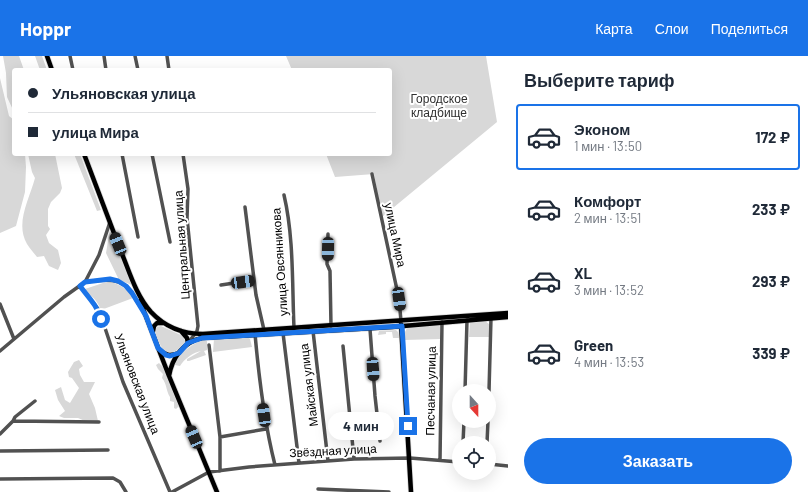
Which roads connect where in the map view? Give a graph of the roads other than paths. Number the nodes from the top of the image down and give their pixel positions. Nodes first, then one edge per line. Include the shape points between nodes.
1 (47, 56) edge
2 (70, 56) edge
3 (104, 56) edge
4 (135, 56) edge
5 (167, 56) edge
6 (51, 68) edge
7 (73, 68) edge
8 (106, 68) edge
9 (138, 68) edge
10 (169, 68) edge
11 (85, 156) edge
12 (122, 156) edge
13 (152, 156) edge
14 (183, 156) edge
15 (372, 174) dead end
16 (284, 195) dead end
17 (245, 207) dead end
18 (110, 222) junction
19 (328, 234) dead end
20 (138, 237) dead end
21 (170, 242) dead end
22 (254, 280) junction
23 (85, 282) junction
24 (221, 285) dead end
25 (80, 286) junction
26 (136, 288) junction
27 (0, 304) edge
28 (508, 313) edge
29 (146, 316) junction
30 (508, 317) edge
31 (491, 318) junction
32 (467, 320) junction
33 (442, 322) junction
34 (164, 323) junction
35 (198, 324) junction
36 (401, 324) junction
37 (331, 326) junction
38 (294, 328) junction
39 (370, 329) junction
40 (264, 330) junction
41 (180, 331) junction
42 (313, 331) junction
43 (188, 333) junction
44 (283, 333) junction
45 (153, 334) junction
46 (195, 334) junction
47 (210, 334) junction
48 (256, 334) junction
49 (14, 340) junction
50 (188, 343) junction
51 (209, 345) dead end
52 (343, 346) dead end
53 (158, 348) junction
54 (0, 352) edge
55 (179, 353) junction
56 (169, 376) junction
57 (465, 384) edge
58 (489, 384) edge
59 (35, 401) dead end
60 (13, 421) junction
61 (99, 422) dead end
62 (266, 429) junction
63 (0, 434) edge
64 (220, 437) junction
65 (380, 442) dead end
66 (108, 450) dead end
67 (0, 451) edge
68 (410, 458) junction
69 (354, 459) junction
70 (440, 460) junction
71 (328, 461) junction
72 (452, 461) edge
73 (300, 463) junction
74 (275, 465) junction
75 (496, 465) edge
76 (508, 466) edge
77 (220, 471) junction
78 (209, 472) junction
79 (0, 479) edge
80 (318, 489) dead end
81 (126, 492) edge
82 (171, 492) edge
83 (217, 492) edge
84 (389, 492) edge
85 (411, 492) edge

1 - 6 main road
2 - 7 street
3 - 8 street
4 - 9 street
5 - 10 street
11 - 18 main road
12 - 20 street
13 - 21 street
14 - 35 street, Центральная улица
15 - 36 street, улица Мира via 399,299
16 - 38 street, улица Овсянникова via 288,210
17 - 22 street
18 - 23 street
18 - 26 main road
19 - 37 street
22 - 24 street
22 - 40 street
23 - 25 street
23 - 29 street via 110,279 122,283 132,293
25 - 49 street
25 - 82 street, Ульяновская улица via 99,310 123,382
26 - 29 main road
26 - 34 main road via 147,307
27 - 49 street
28 - 36 main road
29 - 45 main road
30 - 31 main road
31 - 32 main road
31 - 58 street
32 - 33 main road
32 - 57 street
33 - 36 main road
33 - 70 street, Песчаная улица
34 - 41 main road
34 - 45 main road via 155,324
35 - 43 street
35 - 46 street, Центральная улица
35 - 47 street via 204,332
36 - 37 main road
36 - 39 main road
36 - 68 main road, улица Мира
37 - 38 main road
38 - 40 main road
39 - 42 main road
39 - 65 street
40 - 47 main road
41 - 43 main road
41 - 50 main road via 186,336
42 - 44 main road
42 - 71 street, Майская улица
43 - 46 main road
44 - 48 main road
44 - 73 street, улица Овсянникова
45 - 53 main road
46 - 47 main road
46 - 50 street, Центральная улица
48 - 50 main road via 202,338
48 - 62 street
49 - 54 street
50 - 55 main road
51 - 64 street
52 - 69 street
53 - 55 main road via 168,355
53 - 56 main road
55 - 56 main road via 172,364
56 - 78 main road
59 - 60 street
60 - 61 street
60 - 63 street
62 - 64 street
62 - 74 street
64 - 77 street
66 - 67 street
68 - 69 street, Звёздная улица
68 - 70 street, Звёздная улица
68 - 85 main road, улица Мира
69 - 71 street, Звёздная улица
70 - 72 street, Звёздная улица
71 - 73 street, Звёздная улица
73 - 74 street, Звёздная улица
74 - 77 street, Звёздная улица
75 - 76 street
77 - 78 street, Звёздная улица
78 - 82 street
78 - 83 main road
79 - 81 street via 113,478 120,482
80 - 84 street

